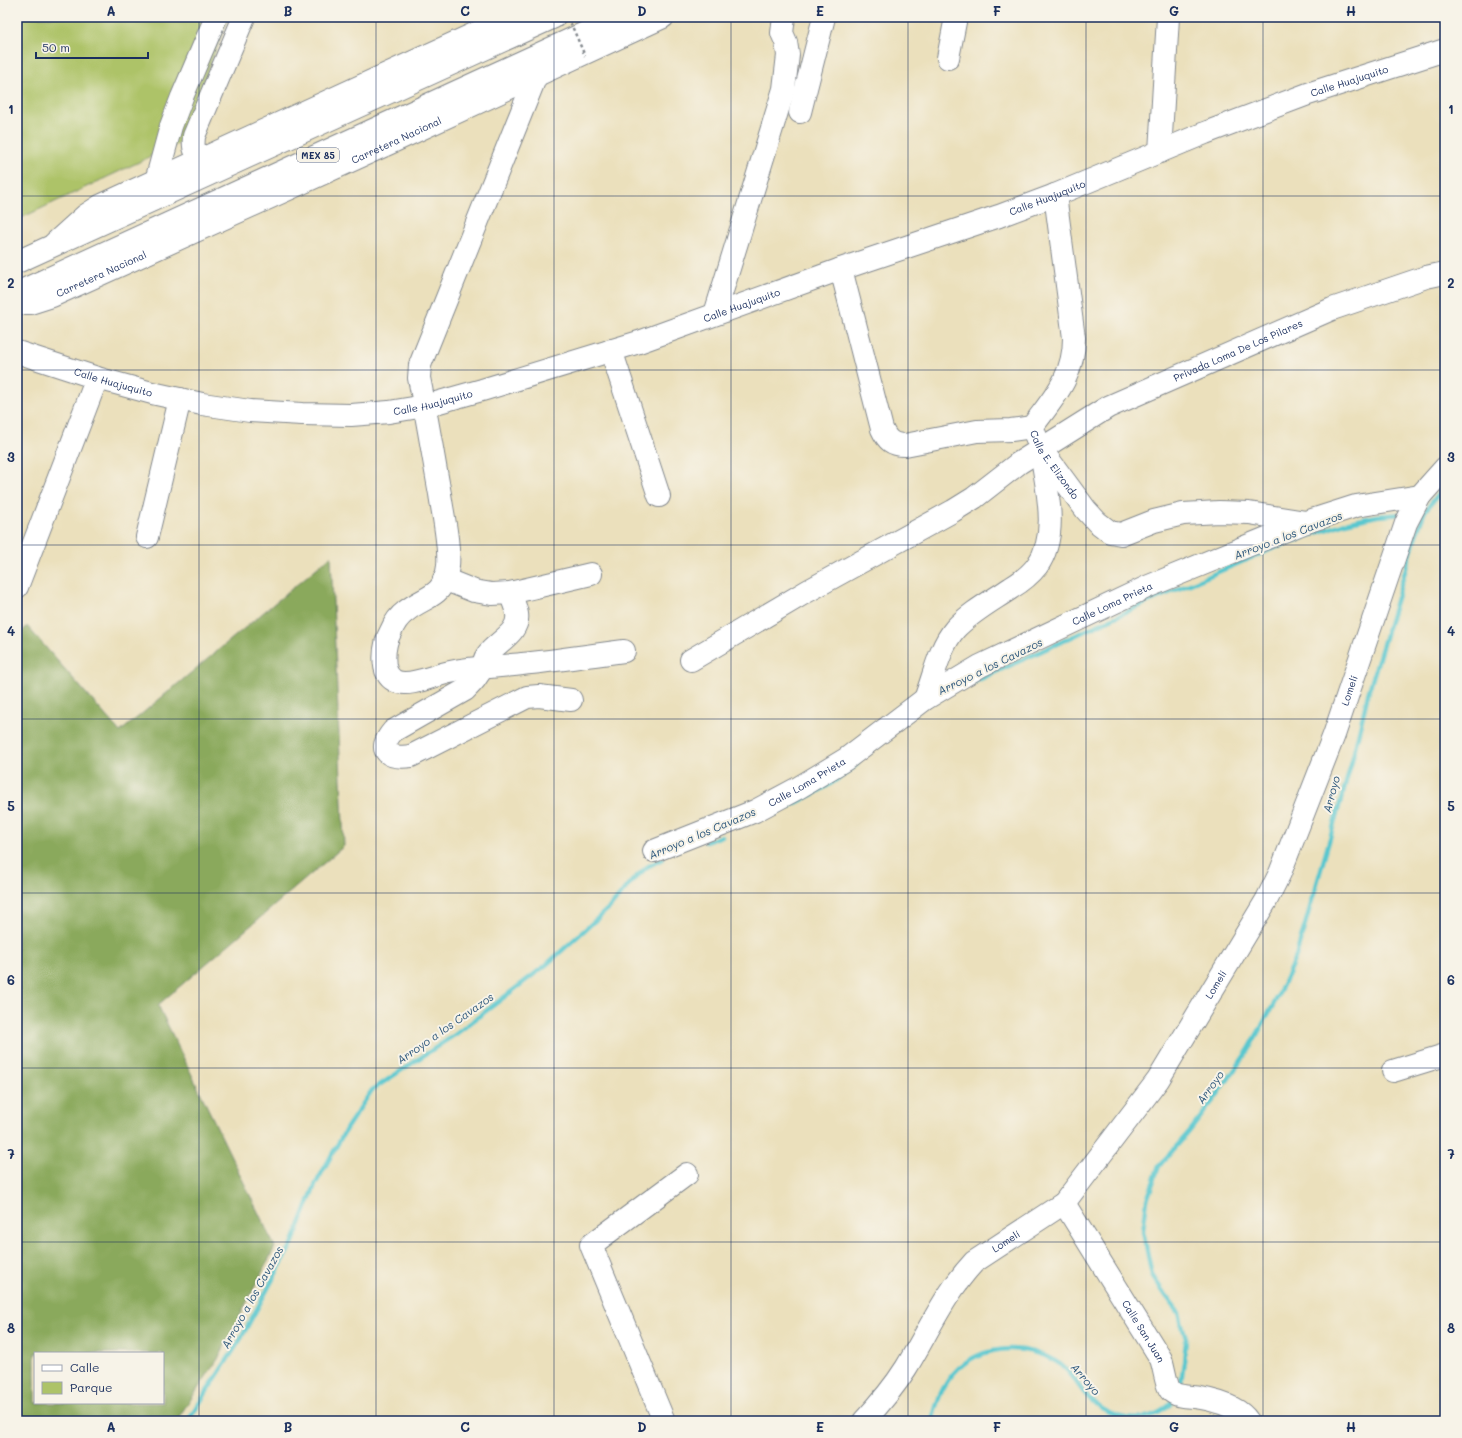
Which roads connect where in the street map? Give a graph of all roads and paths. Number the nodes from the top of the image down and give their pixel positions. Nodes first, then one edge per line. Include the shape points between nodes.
1 (216, 17) edge
2 (244, 17) edge
3 (511, 17) edge
4 (554, 17) edge
5 (568, 17) edge
6 (620, 17) edge
7 (663, 17) edge
8 (784, 17) edge
9 (824, 17) edge
10 (956, 17) edge
11 (1168, 17) edge
12 (1445, 50) edge
13 (585, 56) dead end
14 (948, 58) dead end
15 (536, 76) junction
16 (800, 112) dead end
17 (1160, 152) junction
18 (205, 158) junction
19 (156, 181) junction
20 (1055, 196) junction
21 (51, 246) junction
22 (18, 260) edge
23 (841, 269) junction
24 (1445, 273) edge
25 (17, 294) edge
26 (17, 303) edge
27 (715, 314) junction
28 (611, 350) junction
29 (17, 352) edge
30 (97, 378) junction
31 (180, 399) junction
32 (424, 406) junction
33 (1032, 427) junction
34 (1041, 449) junction
35 (1445, 468) edge
36 (659, 496) dead end
37 (1420, 496) junction
38 (1306, 522) junction
39 (147, 537) dead end
40 (592, 574) dead end
41 (444, 579) junction
42 (17, 587) edge
43 (510, 593) junction
44 (624, 651) dead end
45 (691, 660) dead end
46 (482, 668) junction
47 (925, 699) junction
48 (571, 700) dead end
49 (654, 851) dead end
50 (1445, 1054) edge
51 (1393, 1071) dead end
52 (687, 1174) dead end
53 (1064, 1203) junction
54 (664, 1421) edge
55 (864, 1421) edge
56 (1248, 1421) edge

1 - 19 main road via 171,126
2 - 18 main road via 194,136 193,147
3 - 18 main road, MEX 85
4 - 21 main road, MEX 85
5 - 13 path, bridge
6 - 25 main road, Carretera Nacional / MEX 85
7 - 15 main road, Carretera Nacional / MEX 85
8 - 27 main road via 782,33 788,55 784,89
9 - 16 main road
10 - 14 main road
11 - 17 main road
12 - 17 main road, Calle Huajuquito via 1308,94
15 - 26 main road, Carretera Nacional / MEX 85 via 52,296 30,303
15 - 32 main road via 420,365 419,378
17 - 20 main road, Calle Huajuquito
18 - 19 main road, MEX 85
19 - 21 main road, MEX 85 via 90,212
20 - 23 main road, Calle Huajuquito
20 - 33 main road, Calle E. Elizondo via 1074,351 1061,387
21 - 22 main road, MEX 85
23 - 27 main road, Calle Huajuquito
23 - 33 main road via 882,429 888,440 905,445 977,431
24 - 34 main road, Privada Loma De Los Pilares via 1332,309 1162,383 1108,407
27 - 28 main road, Calle Huajuquito
28 - 32 main road, Calle Huajuquito
28 - 36 main road
29 - 30 main road, Calle Huajuquito
30 - 31 main road, Calle Huajuquito
30 - 42 main road
31 - 32 main road, Calle Huajuquito via 250,411 316,415 358,415
31 - 39 main road
32 - 41 main road via 446,535 448,566
33 - 34 main road, Calle E. Elizondo
34 - 38 main road, Calle E. Elizondo via 1086,510 1110,532 1120,534 1182,514 1219,512 1249,513
34 - 45 main road, Privada Loma De Los Pilares via 953,512 806,592
34 - 47 main road via 1050,518 1044,553 1037,566 1024,579 968,617 954,630 941,654
35 - 37 main road, Lomelí
37 - 38 main road, Calle Loma Prieta via 1356,506
37 - 53 main road, Lomelí via 1406,523 1334,735 1277,880 1158,1080
38 - 47 main road, Calle Loma Prieta via 1149,586 980,666
40 - 43 main road
41 - 43 main road via 474,591
41 - 46 main road via 440,590 405,611 397,620 385,649 388,675 402,684 460,670
43 - 46 main road via 517,614 516,624 485,657
44 - 46 main road
46 - 48 main road via 466,690 393,731 385,744 385,750 394,757 411,756 527,697
47 - 49 main road, Calle Loma Prieta via 846,759 798,788 755,811
50 - 51 main road
52 - 54 main road via 591,1245
53 - 55 main road, Lomelí via 974,1262 962,1274 905,1370
53 - 56 main road, Calle San Juan via 1161,1359 1168,1385 1176,1394 1201,1398 1236,1410

